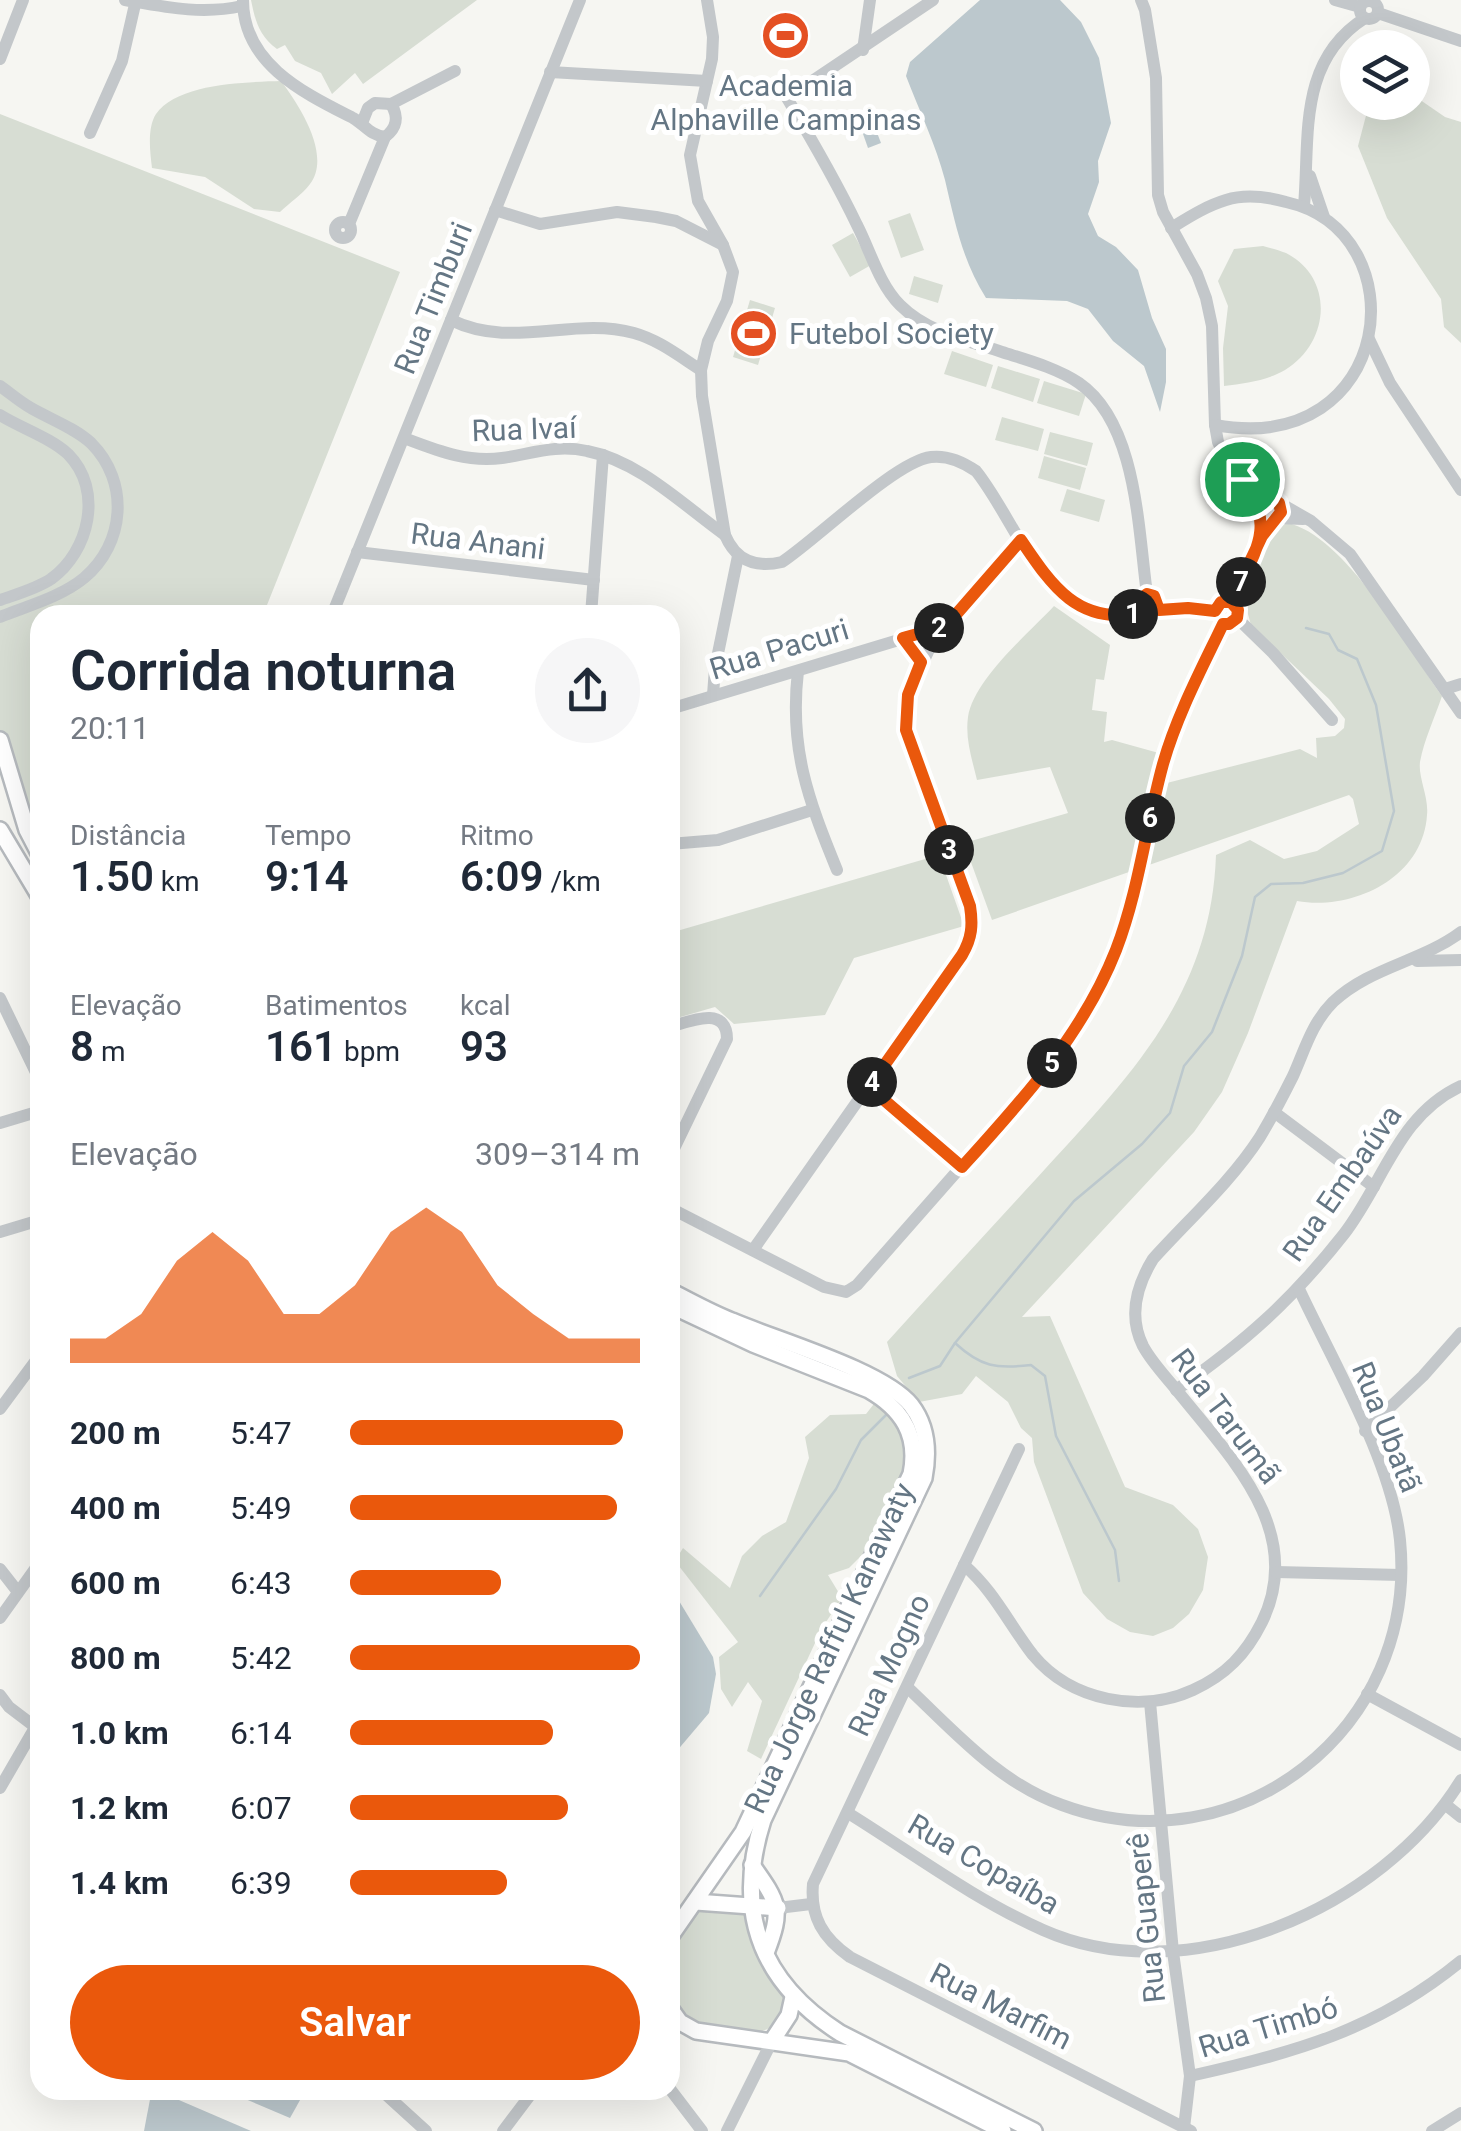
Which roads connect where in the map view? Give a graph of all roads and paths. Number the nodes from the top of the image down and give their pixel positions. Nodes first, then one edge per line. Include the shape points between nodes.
1 (23, 0) edge
2 (580, 0) edge
3 (707, 0) edge
4 (870, 0) edge
5 (933, 0) edge
6 (1130, 0) edge
7 (1141, 0) edge
8 (1335, 0) edge
9 (132, 1) edge
10 (243, 3) edge
11 (1371, 8) edge
12 (1461, 41) edge
13 (1153, 48) junction
14 (862, 50) junction
15 (0, 59) edge
16 (455, 71) dead end
17 (550, 72) junction
18 (707, 81) junction
19 (391, 104) junction
20 (362, 123) junction
21 (90, 133) dead end
22 (385, 137) junction
23 (1308, 168) junction
24 (698, 201) junction
25 (1304, 206) junction
26 (496, 210) junction
27 (1324, 217) junction
28 (676, 221) junction
29 (349, 224) dead end
30 (1171, 228) junction
31 (724, 245) junction
32 (450, 320) junction
33 (1369, 338) junction
34 (1364, 359) junction
35 (701, 370) junction
36 (1390, 383) junction
37 (0, 386) edge
38 (0, 414) edge
39 (1216, 425) junction
40 (404, 438) junction
41 (88, 440) junction
42 (65, 451) junction
43 (603, 455) junction
44 (108, 466) junction
45 (1242, 479) junction
46 (83, 480) junction
47 (1461, 490) edge
48 (718, 495) junction
49 (1276, 500) junction
50 (1261, 510) junction
51 (692, 512) junction
52 (1276, 518) junction
53 (1311, 520) junction
54 (725, 536) junction
55 (1262, 536) junction
56 (1021, 540) junction
57 (77, 550) junction
58 (356, 552) junction
59 (738, 556) junction
60 (94, 569) junction
61 (60, 570) junction
62 (594, 580) junction
63 (72, 586) junction
64 (1147, 594) junction
65 (0, 600) edge
66 (1231, 602) junction
67 (336, 605) edge
68 (593, 605) edge
69 (1159, 610) junction
70 (1140, 613) junction
71 (0, 617) edge
72 (1219, 617) junction
73 (1237, 618) junction
74 (946, 626) junction
75 (903, 638) junction
76 (921, 662) junction
77 (798, 671) junction
78 (1461, 684) edge
79 (1444, 689) junction
80 (713, 695) junction
81 (680, 706) edge
82 (1461, 713) edge
83 (1332, 720) dead end
84 (0, 740) edge
85 (812, 810) junction
86 (0, 830) edge
87 (30, 833) edge
88 (680, 845) edge
89 (837, 870) dead end
90 (30, 880) edge
91 (1461, 932) edge
92 (1461, 960) edge
93 (1409, 961) junction
94 (0, 998) edge
95 (680, 1024) edge
96 (30, 1060) edge
97 (1461, 1086) edge
98 (869, 1087) junction
99 (1274, 1112) junction
100 (30, 1114) edge
101 (0, 1122) edge
102 (680, 1137) edge
103 (962, 1167) junction
104 (1374, 1187) junction
105 (680, 1213) edge
106 (30, 1223) edge
107 (0, 1232) edge
108 (753, 1250) junction
109 (1299, 1289) junction
110 (680, 1295) edge
111 (680, 1310) edge
112 (1459, 1343) edge
113 (30, 1369) edge
114 (1176, 1390) junction
115 (0, 1410) edge
116 (1365, 1431) junction
117 (1020, 1449) dead end
118 (964, 1565) junction
119 (0, 1569) edge
120 (1276, 1572) junction
121 (1400, 1575) junction
122 (30, 1576) edge
123 (18, 1592) junction
124 (0, 1618) edge
125 (907, 1687) junction
126 (1367, 1694) junction
127 (0, 1695) edge
128 (1150, 1702) junction
129 (30, 1719) edge
130 (30, 1739) edge
131 (1461, 1745) edge
132 (1461, 1780) edge
133 (0, 1788) edge
134 (1446, 1805) junction
135 (848, 1813) junction
136 (1461, 1817) edge
137 (1161, 1822) junction
138 (752, 1864) junction
139 (696, 1902) junction
140 (811, 1904) junction
141 (750, 1906) junction
142 (778, 1908) junction
143 (680, 1924) edge
144 (1173, 1952) junction
145 (766, 1953) junction
146 (1461, 1961) edge
147 (793, 1997) junction
148 (680, 2022) edge
149 (772, 2041) junction
150 (1190, 2076) junction
151 (392, 2100) edge
152 (526, 2100) edge
153 (678, 2100) edge
154 (1461, 2113) edge
155 (1188, 2129) edge
156 (426, 2131) edge
157 (503, 2131) edge
158 (702, 2131) edge
159 (728, 2131) edge
160 (1004, 2131) edge
161 (1034, 2131) edge
162 (1432, 2131) edge

1 - 15 street
2 - 17 street, Rua Timburi
3 - 18 street via 713,37
4 - 14 street
5 - 14 street
6 - 13 street
7 - 13 street
8 - 11 street
9 - 10 street via 191,11
9 - 21 street via 122,61
10 - 20 street via 258,52 271,68
11 - 12 street
11 - 23 street via 1320,72 1306,129
13 - 30 street via 1158,195
14 - 64 street via 788,98 883,280 922,322 1081,384 1120,434
16 - 19 street
17 - 18 street
17 - 26 street, Rua Timburi
18 - 24 street via 690,155
19 - 20 street via 375,103
19 - 22 street via 397,118
20 - 22 street
22 - 29 street
23 - 25 street
23 - 27 street
24 - 28 street via 693,214
24 - 31 street
25 - 27 street
25 - 30 street via 1230,198
26 - 28 street via 540,224 617,212
26 - 32 street, Rua Timburi
27 - 33 street via 1355,251 1367,281
28 - 31 street
30 - 39 street via 1209,312
31 - 35 street via 731,283
32 - 35 street via 478,332 623,330 662,343
32 - 40 street, Rua Timburi
33 - 34 street
33 - 36 street
34 - 36 street
34 - 39 street via 1331,403 1304,419 1245,431
35 - 48 street
36 - 47 street
37 - 41 street
38 - 42 street
39 - 45 street via 1224,455
40 - 43 street, Rua Ivaí via 476,459 543,448
40 - 58 street, Rua Timburi
41 - 42 street via 79,451
41 - 44 street
42 - 46 street
43 - 51 street, Rua Ivaí
43 - 62 street
44 - 46 street via 90,465
44 - 60 street via 120,504 116,529
45 - 49 street
45 - 50 street
46 - 57 street via 90,504
48 - 51 street
48 - 54 street
49 - 50 street
49 - 52 street
49 - 53 street
50 - 52 street
50 - 55 street
51 - 54 street, Rua Ivaí
52 - 53 street
52 - 55 street
53 - 79 street via 1350,554
54 - 59 street
55 - 66 street
56 - 59 street via 976,471 934,456 903,468 782,562 751,563
56 - 70 street via 1062,595 1080,607 1116,617
56 - 74 street
57 - 60 street via 79,562
57 - 61 street
58 - 62 street, Rua Anani
58 - 67 street, Rua Timburi
59 - 80 street
60 - 63 street
61 - 63 street via 72,576
61 - 65 street
62 - 68 street
63 - 71 street
64 - 69 street
64 - 70 street via 1139,600
66 - 72 street via 1221,602
66 - 73 street
69 - 70 street
69 - 72 street via 1188,608
72 - 73 street via 1229,624
72 - 103 street via 1178,720 1132,903 1097,992 1047,1069
73 - 83 street
74 - 75 street, Rua Pacuri
74 - 76 street
75 - 76 street
75 - 77 street, Rua Pacuri
76 - 98 street via 908,695 906,730 973,923 962,955
77 - 80 street, Rua Pacuri
77 - 85 street via 796,745
78 - 79 street
79 - 82 street
80 - 81 street, Rua Pacuri
84 - 87 main road
85 - 88 street via 718,840
85 - 89 street
86 - 90 main road
91 - 93 street, Rua Tarumã
92 - 93 street
93 - 99 street, Rua Tarumã via 1350,986 1330,1005
94 - 96 street
95 - 102 street via 710,1017 727,1028 724,1051
97 - 104 street, Rua Embaúva via 1415,1118
98 - 103 street
98 - 108 street
99 - 104 street
99 - 114 street, Rua Tarumã via 1140,1280 1142,1344
100 - 101 street
103 - 108 street via 846,1292
104 - 109 street, Rua Embaúva
105 - 108 street
106 - 107 street
109 - 114 street, Rua Embaúva via 1237,1348
109 - 116 street, Rua Ubatã
110 - 138 main road, Rua Jorge Rafful Kanawaty via 884,1382 912,1407 927,1443 924,1478 769,1806
111 - 139 main road, Rua Jorge Rafful Kanawaty via 869,1390 898,1412 914,1443 911,1474 748,1822
112 - 116 street
113 - 115 street
114 - 120 street, Rua Tarumã via 1266,1512
116 - 121 street, Rua Ubatã via 1393,1501
117 - 118 street, Rua Mogno
118 - 125 street, Rua Mogno
118 - 128 street, Rua Tarumã via 1056,1676 1105,1698
119 - 123 street
120 - 121 street
120 - 128 street, Rua Tarumã via 1268,1609 1232,1667 1178,1697
121 - 126 street, Rua Ubatã via 1396,1616
122 - 123 street
123 - 124 street
125 - 135 street, Rua Mogno
125 - 137 street, Rua Ubatã via 1024,1788 1099,1816
126 - 131 street
126 - 137 street, Rua Ubatã via 1330,1746 1298,1774 1236,1807
127 - 129 street
128 - 137 street, Rua Guaperê
130 - 133 street
132 - 134 street, Rua Copaíba
134 - 136 street
134 - 144 street, Rua Copaíba via 1369,1877 1320,1907 1228,1943
135 - 140 street, Rua Mogno via 813,1884
135 - 144 street, Rua Copaíba via 1045,1932 1132,1952
137 - 144 street, Rua Guaperê
138 - 141 main road, Rua Jorge Rafful Kanawaty
138 - 142 main road
139 - 141 main road
139 - 143 main road, Rua Jorge Rafful Kanawaty
140 - 142 street
140 - 155 street, Rua Marfim via 825,1934 850,1957
141 - 142 main road
141 - 145 main road
142 - 145 main road
144 - 150 street, Rua Guaperê
145 - 147 main road
146 - 150 street, Rua Timbó via 1341,2034 1281,2056
147 - 149 main road
147 - 161 main road via 840,2033
148 - 149 main road via 696,2031
149 - 159 street
149 - 160 main road via 848,2053
150 - 155 street, Rua Guaperê
151 - 156 street
152 - 157 street
153 - 158 street
154 - 162 street

